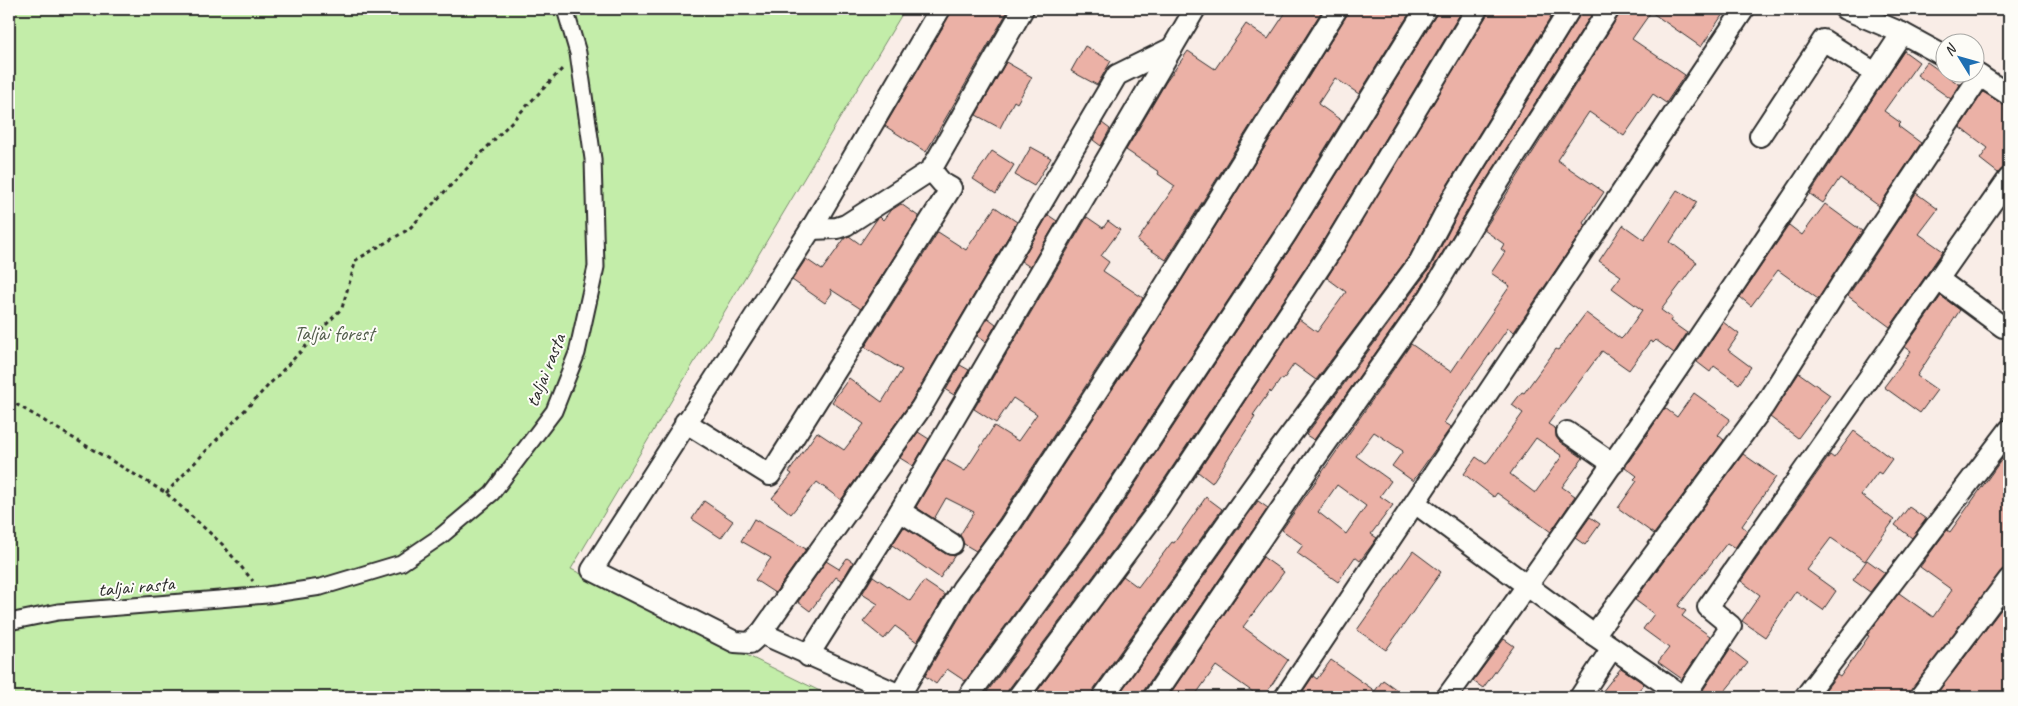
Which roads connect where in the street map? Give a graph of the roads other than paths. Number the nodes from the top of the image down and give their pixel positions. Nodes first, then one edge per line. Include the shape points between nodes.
1 (565, 9) edge
2 (940, 9) edge
3 (1023, 9) edge
4 (1195, 9) edge
5 (1337, 9) edge
6 (1426, 9) edge
7 (1477, 9) edge
8 (1570, 9) edge
9 (1609, 9) edge
10 (1744, 9) edge
11 (1845, 9) edge
12 (1902, 33) junction
13 (1172, 48) junction
14 (1936, 52) edge
15 (1875, 73) junction
16 (1986, 80) edge
17 (1972, 82) edge
18 (2009, 95) edge
19 (1760, 136) dead end
20 (931, 170) junction
21 (2009, 178) edge
22 (811, 228) junction
23 (1938, 279) junction
24 (2003, 327) dead end
25 (685, 422) junction
26 (2009, 430) edge
27 (1567, 432) dead end
28 (1613, 464) junction
29 (1415, 503) junction
30 (900, 511) junction
31 (952, 544) dead end
32 (2009, 579) edge
33 (1528, 586) junction
34 (9, 622) edge
35 (761, 633) junction
36 (1594, 635) junction
37 (1612, 648) junction
38 (808, 656) junction
39 (902, 696) edge
40 (968, 697) edge
41 (1018, 697) edge
42 (1103, 697) edge
43 (1154, 697) edge
44 (1285, 697) edge
45 (1447, 697) edge
46 (1580, 697) edge
47 (1806, 697) edge
48 (1920, 697) edge

1 - 34 street, taljai rasta via 578,53 593,159 596,267 577,353 554,411 492,493 441,536 401,563 321,587 268,595 58,612
2 - 22 street
3 - 20 street
4 - 13 street
5 - 39 street via 1134,335 1009,526 962,589
6 - 40 street via 1286,234 1092,528
7 - 41 street via 1330,252 1160,509
8 - 42 street via 1454,198 1420,261
9 - 43 street via 1430,296
10 - 29 street
11 - 12 street
12 - 14 street
12 - 15 street
13 - 30 street
13 - 35 street via 1117,75 921,408
15 - 19 street via 1823,40
15 - 28 street
16 - 18 street
17 - 36 street via 1764,406
20 - 22 street via 846,225
20 - 25 street via 951,188 770,475
21 - 23 street
22 - 25 street
23 - 24 street
23 - 37 street via 1708,607 1731,626 1684,697
25 - 35 street via 592,570 735,642 750,643
26 - 47 street
27 - 28 street
28 - 33 street
29 - 33 street
29 - 44 street
30 - 31 street
30 - 38 street
32 - 48 street
33 - 36 street
33 - 45 street
35 - 38 street
36 - 37 street
37 - 46 street
38 - 39 street

